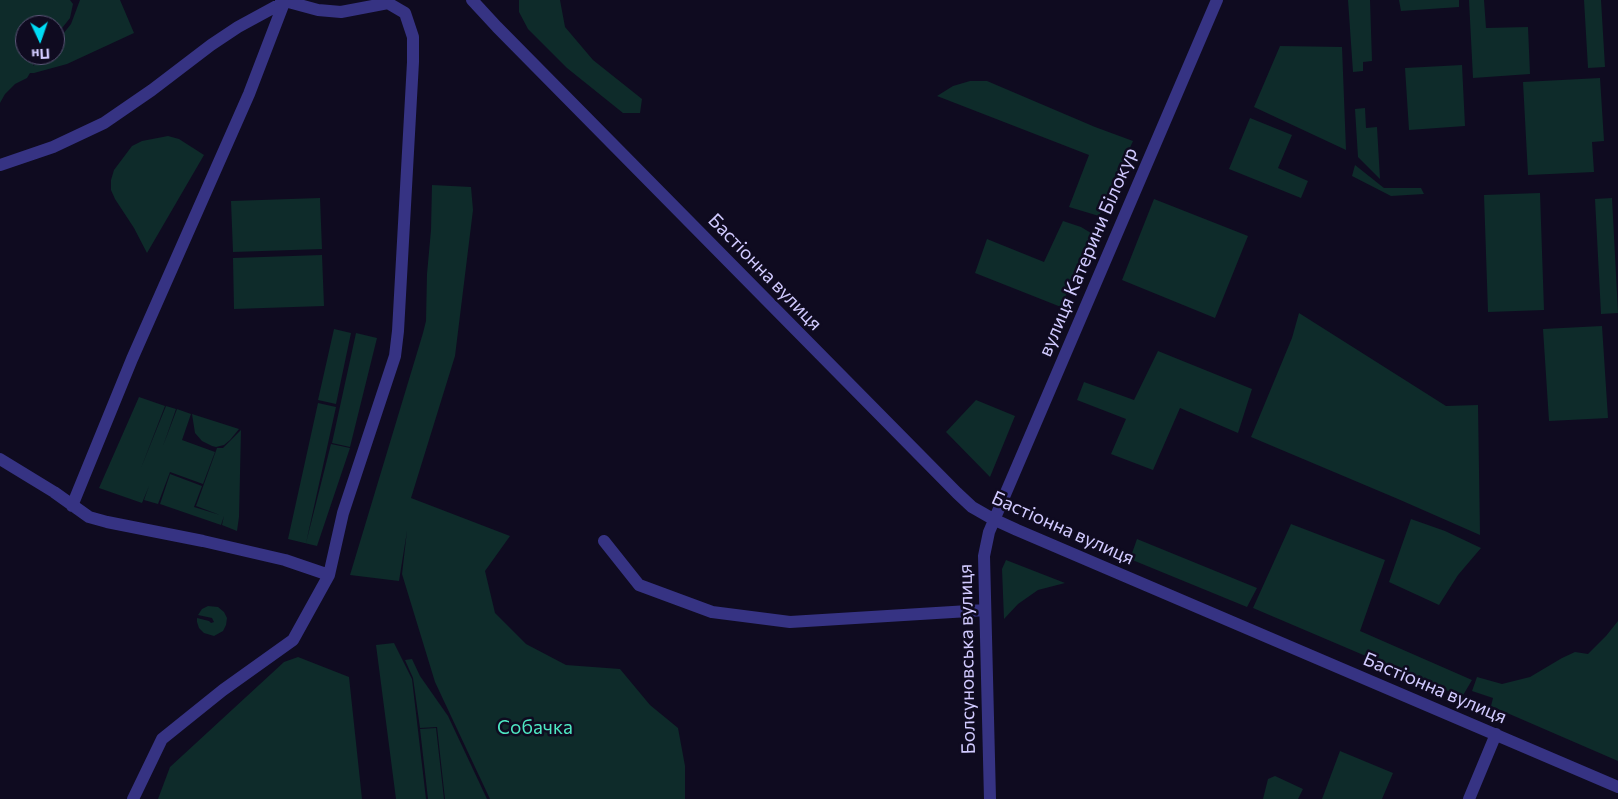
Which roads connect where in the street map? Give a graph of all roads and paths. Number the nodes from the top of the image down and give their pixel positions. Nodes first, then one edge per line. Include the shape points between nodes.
1 (1217, 0) edge
2 (283, 1) edge
3 (479, 3) edge
4 (0, 165) edge
5 (0, 459) edge
6 (72, 506) junction
7 (993, 519) junction
8 (604, 541) dead end
9 (329, 575) junction
10 (985, 610) junction
11 (1496, 734) junction
12 (1618, 787) edge
13 (133, 799) edge
14 (990, 799) edge
15 (1468, 799) edge

1 - 7 street, вулиця Катерини Білокур
2 - 4 street via 211,45 104,123 53,147
2 - 6 street via 249,94 132,359
2 - 9 street via 341,12 388,2 405,13 413,37 395,356 343,513
3 - 7 street, Бастіонна вулиця via 489,19 957,494
5 - 6 street
6 - 9 street via 89,517 107,522 285,560
7 - 10 street, Болсуновська вулиця via 984,556
7 - 11 street, Бастіонна вулиця
8 - 10 street via 639,585 712,612 790,622
9 - 13 street via 292,640 162,739
10 - 14 street, Болсуновська вулиця
11 - 12 street, Бастіонна вулиця
11 - 15 street

